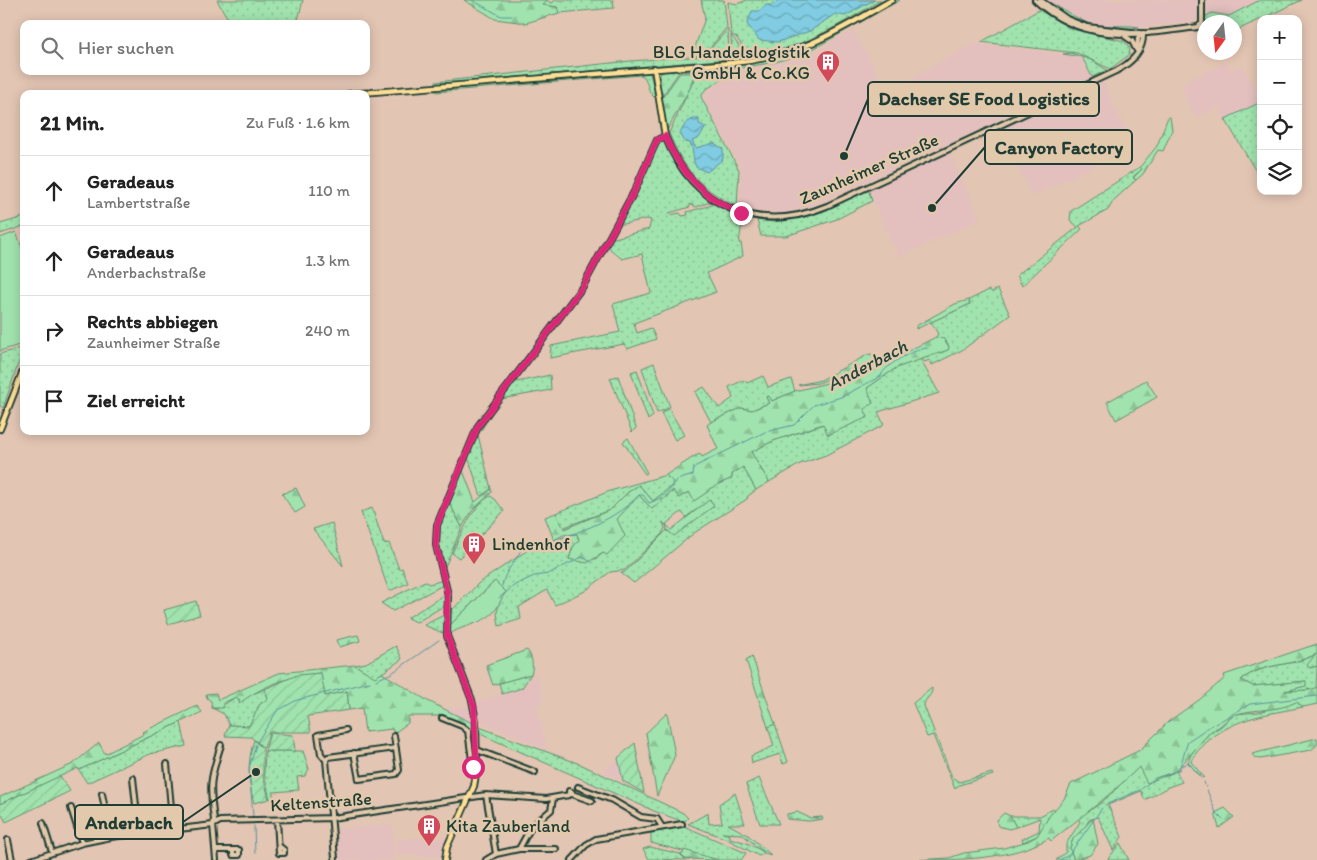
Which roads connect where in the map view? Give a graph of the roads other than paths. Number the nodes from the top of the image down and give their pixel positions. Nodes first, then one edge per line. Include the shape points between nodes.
1 (892, 0) edge
2 (1035, 0) edge
3 (1040, 0) edge
4 (1202, 0) edge
5 (1141, 33) junction
6 (1123, 36) junction
7 (1136, 52) junction
8 (654, 68) junction
9 (370, 92) edge
10 (665, 136) junction
11 (20, 378) edge
12 (0, 429) edge
13 (442, 718) dead end
14 (346, 730) dead end
15 (394, 736) dead end
16 (221, 745) dead end
17 (396, 748) junction
18 (476, 750) junction
19 (354, 753) junction
20 (326, 760) junction
21 (167, 764) dead end
22 (477, 770) junction
23 (535, 772) dead end
24 (133, 778) dead end
25 (578, 787) dead end
26 (102, 794) dead end
27 (486, 794) junction
28 (470, 798) junction
29 (553, 799) junction
30 (592, 801) dead end
31 (71, 808) dead end
32 (332, 818) junction
33 (277, 820) junction
34 (43, 823) dead end
35 (682, 824) dead end
36 (213, 825) junction
37 (662, 827) junction
38 (173, 829) junction
39 (139, 833) junction
40 (111, 837) junction
41 (8, 840) dead end
42 (82, 843) junction
43 (279, 846) dead end
44 (519, 848) junction
45 (556, 849) dead end
46 (216, 850) junction
47 (233, 850) dead end
48 (52, 852) junction
49 (496, 854) junction
50 (335, 858) dead end
51 (12, 860) edge
52 (31, 860) edge
53 (216, 860) edge
54 (445, 860) edge
55 (486, 860) edge
56 (572, 860) edge

1 - 8 main road via 834,33 792,52 751,61
2 - 6 street via 1074,25
3 - 5 street via 1060,15 1082,25 1104,31
4 - 5 street via 1202,20 1198,27
5 - 6 street
5 - 7 street
6 - 7 street via 1132,41
7 - 10 street, Zaunheimer Straße via 1127,64 1111,73 827,206 796,216 755,217 721,204 686,174
8 - 9 main road
8 - 10 main road, Zaunheimer Straße
10 - 18 main road via 655,144 635,190 583,286 484,416 437,525 436,545 447,592 447,636 472,700
11 - 12 main road
13 - 22 street via 468,731 473,767
14 - 20 street via 318,735 321,754
15 - 17 street
16 - 36 street via 210,778
17 - 19 street
17 - 19 street via 398,772 378,778 359,779
18 - 22 main road
18 - 23 street
19 - 20 street
20 - 32 street
21 - 38 street
22 - 28 main road
24 - 39 street
25 - 37 street via 612,800 641,817 657,819
26 - 40 street
27 - 28 street, Keltenstraße
27 - 29 street, Keltenstraße
27 - 49 street
28 - 32 street, Keltenstraße
28 - 54 main road via 448,843
29 - 30 street, Keltenstraße via 570,794
29 - 44 street via 552,807 531,827
31 - 42 street
32 - 33 street, Keltenstraße
32 - 50 street
33 - 36 street, Keltenstraße via 220,821
33 - 43 street
34 - 48 street
35 - 37 street
36 - 38 street, Keltenstraße
36 - 46 street
37 - 56 street via 596,839
38 - 39 street, Keltenstraße
39 - 40 street, Keltenstraße
40 - 42 street, Keltenstraße
41 - 51 street
42 - 48 street, Keltenstraße
44 - 45 street
44 - 49 street
46 - 47 street
46 - 53 street
48 - 52 street, Keltenstraße
49 - 55 street

